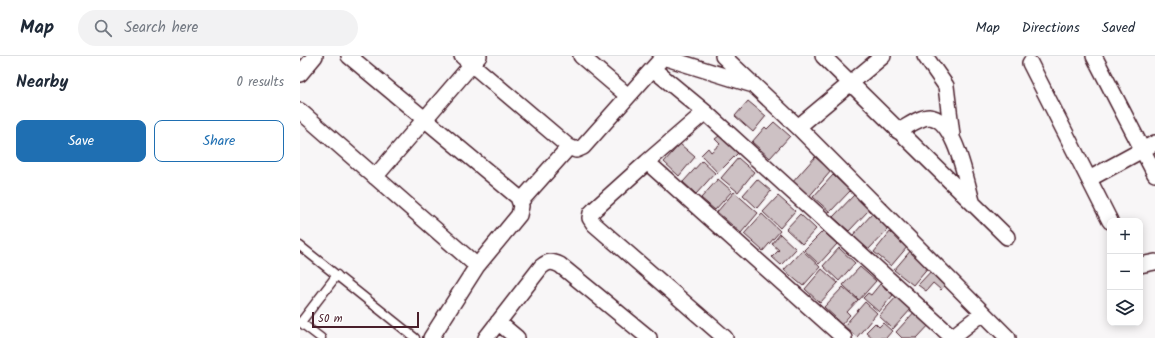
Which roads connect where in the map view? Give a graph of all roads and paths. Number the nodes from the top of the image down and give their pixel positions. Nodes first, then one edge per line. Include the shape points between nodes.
1 (315, 56) edge
2 (348, 56) edge
3 (581, 56) edge
4 (664, 56) edge
5 (724, 56) edge
6 (823, 56) edge
7 (883, 56) edge
8 (926, 56) edge
9 (1094, 56) edge
10 (471, 59) edge
11 (1030, 63) dead end
12 (653, 69) junction
13 (300, 74) edge
14 (850, 84) junction
15 (754, 86) junction
16 (628, 96) junction
17 (300, 111) edge
18 (705, 112) junction
19 (424, 120) junction
20 (798, 127) junction
21 (898, 131) junction
22 (952, 135) junction
23 (569, 147) junction
24 (1149, 147) edge
25 (647, 162) junction
26 (1155, 174) edge
27 (375, 177) junction
28 (1089, 178) junction
29 (973, 203) junction
30 (521, 206) junction
31 (1109, 218) edge
32 (1007, 237) dead end
33 (300, 246) edge
34 (1155, 262) edge
35 (1143, 264) edge
36 (477, 266) junction
37 (337, 275) junction
38 (983, 313) junction
39 (300, 322) edge
40 (498, 322) junction
41 (312, 335) edge
42 (487, 337) edge
43 (321, 338) edge
44 (415, 338) edge
45 (431, 338) edge
46 (473, 338) edge
47 (517, 338) edge
48 (649, 338) edge
49 (725, 338) edge
50 (844, 338) edge
51 (952, 338) edge
52 (1008, 338) edge

1 - 13 street
2 - 19 street
3 - 16 street
4 - 12 street
4 - 15 street
5 - 15 street
6 - 14 street
7 - 14 street
8 - 22 street via 946,86
9 - 24 street
10 - 19 street
10 - 23 street
11 - 28 street
12 - 16 street
12 - 18 street
14 - 20 street
14 - 21 street
15 - 20 street
16 - 23 street via 583,147 576,150
17 - 27 street
18 - 25 street
18 - 51 street
19 - 27 street
19 - 30 street via 518,198
20 - 38 street
21 - 22 street via 928,117 937,118
21 - 29 street
22 - 29 street
23 - 30 street via 520,202
24 - 26 street
24 - 28 street
25 - 49 street via 596,208 590,218
25 - 50 street
27 - 36 street
28 - 31 street
29 - 32 street
30 - 36 street via 519,215
33 - 37 lane
34 - 35 street
36 - 45 street
37 - 39 lane
37 - 44 lane
38 - 51 street
38 - 52 street
39 - 41 lane
40 - 42 street
40 - 47 street
40 - 48 street via 541,267 547,262 553,262
41 - 43 lane
42 - 46 street

